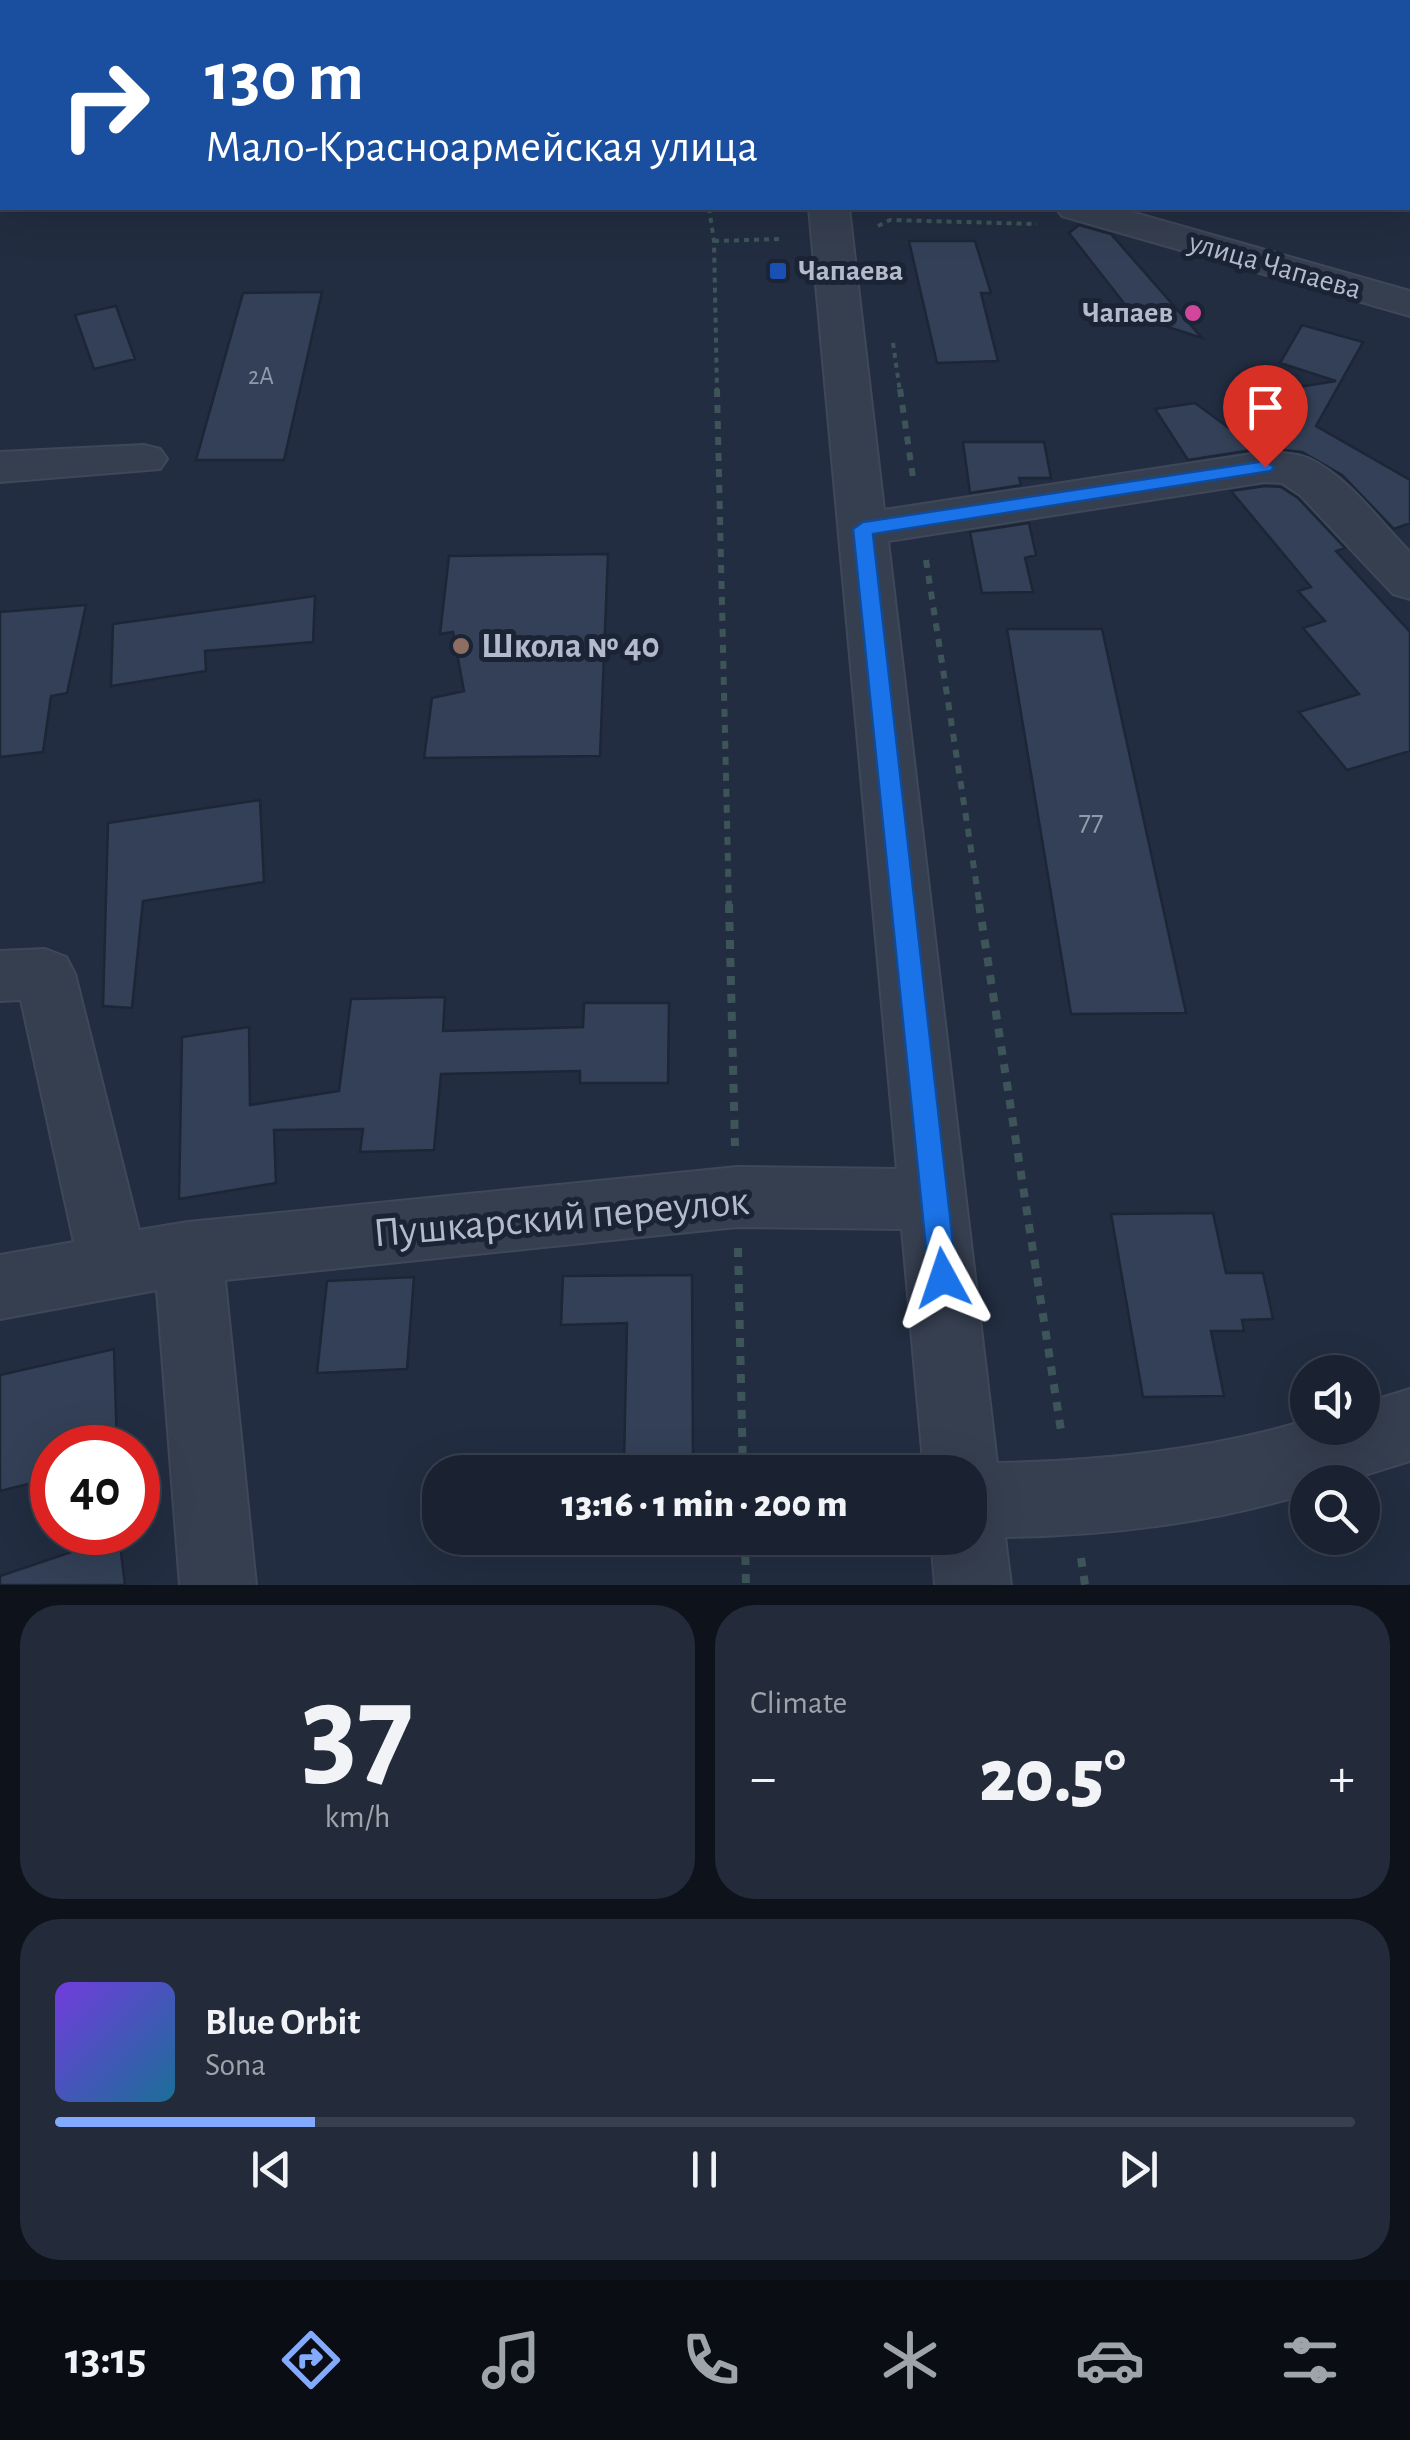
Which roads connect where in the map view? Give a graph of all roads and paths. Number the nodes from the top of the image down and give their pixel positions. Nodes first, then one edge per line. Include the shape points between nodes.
1 (709, 210) edge
2 (828, 210) edge
3 (1065, 211) edge
4 (878, 236) dead end
5 (781, 239) dead end
6 (714, 241) junction
7 (1410, 304) edge
8 (892, 331) dead end
9 (144, 460) dead end
10 (0, 467) edge
11 (919, 520) junction
12 (863, 529) junction
13 (1410, 582) edge
14 (0, 976) edge
15 (737, 1198) junction
16 (935, 1200) junction
17 (188, 1254) junction
18 (114, 1268) junction
19 (0, 1287) edge
20 (1410, 1425) edge
21 (743, 1455) edge
22 (960, 1455) edge
23 (1071, 1499) junction
24 (987, 1501) edge
25 (745, 1555) edge
26 (969, 1555) edge
27 (218, 1585) edge
28 (746, 1585) edge
29 (972, 1585) edge
30 (1085, 1585) edge

1 - 6 path
2 - 12 street
3 - 4 path via 890,220 878,224
3 - 7 street, улица Чапаева
5 - 6 path
6 - 15 path
8 - 11 path
9 - 10 street
11 - 12 street
11 - 13 street via 1265,467 1293,469 1316,484
11 - 23 path
12 - 16 street
14 - 18 street via 45,974
15 - 16 street, Пушкарский переулок
15 - 17 street, Пушкарский переулок
15 - 21 path
16 - 22 street
17 - 18 street, Пушкарский переулок
17 - 27 street
18 - 19 street, Пушкарский переулок
20 - 23 street via 1265,1470
23 - 24 street
23 - 30 path
25 - 28 path
26 - 29 street

